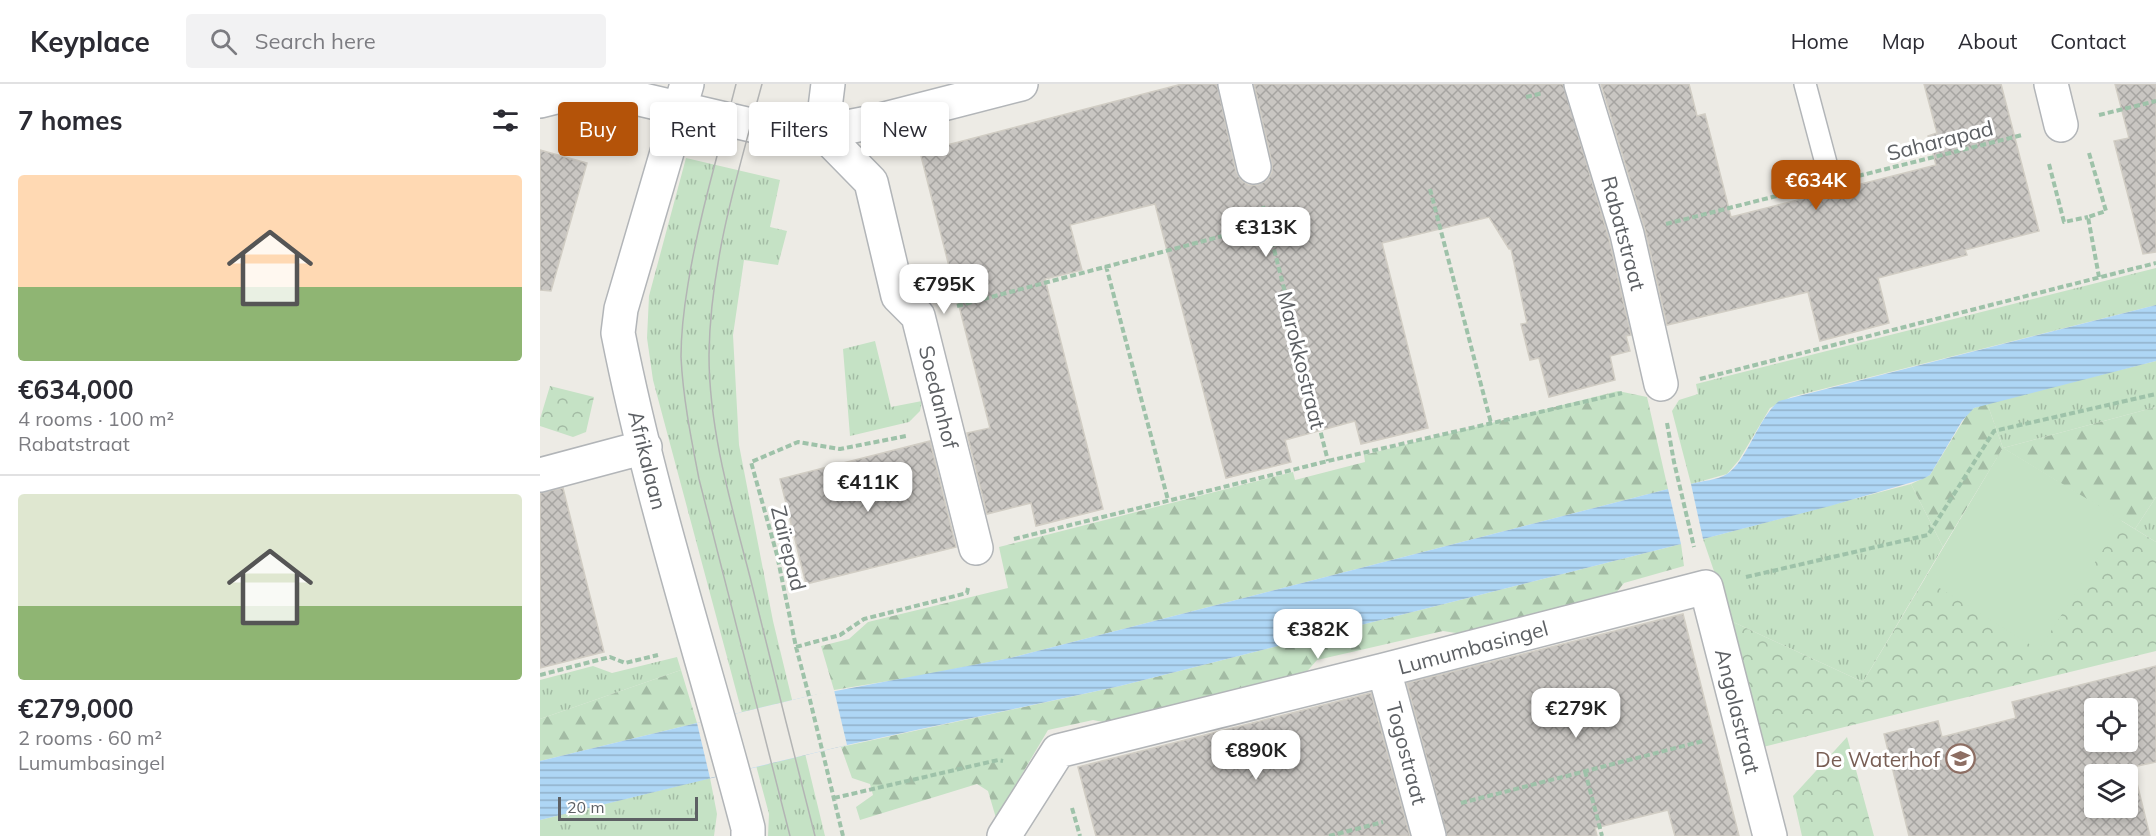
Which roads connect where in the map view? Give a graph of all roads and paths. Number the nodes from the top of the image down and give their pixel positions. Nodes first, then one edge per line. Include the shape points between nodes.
1 (828, 84) edge
2 (1022, 84) edge
3 (1235, 84) edge
4 (1581, 84) edge
5 (1805, 84) edge
6 (2051, 84) edge
7 (684, 96) edge
8 (540, 100) edge
9 (2156, 101) edge
10 (826, 102) edge
11 (749, 124) edge
12 (849, 127) edge
13 (2064, 137) junction
14 (845, 156) edge
15 (1826, 163) dead end
16 (1254, 166) joint
17 (1856, 176) dead end
18 (1810, 188) dead end
19 (1430, 189) dead end
20 (2088, 217) junction
21 (1268, 224) junction
22 (1627, 234) junction
23 (2156, 263) edge
24 (1106, 266) junction
25 (2099, 277) junction
26 (918, 316) junction
27 (1661, 384) junction
28 (2156, 394) edge
29 (1491, 423) junction
30 (946, 428) junction
31 (645, 447) junction
32 (1328, 461) junction
33 (1674, 462) dead end
34 (540, 475) edge
35 (1168, 500) junction
36 (976, 548) junction
37 (1695, 552) dead end
38 (1706, 587) junction
39 (696, 645) junction
40 (796, 647) junction
41 (1384, 670) junction
42 (540, 675) edge
43 (1743, 731) junction
44 (1585, 771) junction
45 (1040, 777) junction
46 (834, 798) junction
47 (1426, 824) edge
48 (748, 836) edge
49 (843, 836) edge
50 (1004, 836) edge
51 (1329, 836) edge
52 (1602, 836) edge
53 (1770, 836) edge

1 - 10 street
2 - 12 street
3 - 16 street
4 - 22 street, Rabatstraat
5 - 15 lane
6 - 13 street
7 - 8 street via 592,88
7 - 11 street
7 - 31 street, Afrikalaan via 621,309 618,333
9 - 13 path, Saharapad
13 - 17 path, Saharapad
13 - 20 path via 2087,145 2106,211
13 - 20 path via 2046,154 2064,222
14 - 26 street, Soedanhof via 870,182 898,296
16 - 21 path, Marokkostraat
18 - 22 path
19 - 29 path
20 - 25 path
21 - 24 path
21 - 32 path, Marokkostraat
22 - 27 street, Rabatstraat
23 - 25 path
24 - 26 path
24 - 35 path
25 - 27 path via 1686,383
26 - 30 street, Soedanhof
27 - 29 path
28 - 38 path via 1994,431 1928,535
29 - 32 path
30 - 36 street, Soedanhof
30 - 40 path, Zaïrepad via 840,449 798,442 751,462 777,555
31 - 34 street
31 - 39 street, Afrikalaan
32 - 35 path
33 - 37 path
35 - 36 path
36 - 40 path via 967,593 864,619 840,635
38 - 41 street, Lumumbasingel
38 - 43 street, Angolastraat
39 - 42 path via 625,663 610,657
39 - 48 street, Afrikalaan via 734,772
40 - 46 path, Zaïrepad
41 - 45 street, Lumumbasingel via 1058,751
41 - 47 street, Togostraat
43 - 44 path
43 - 53 street, Angolastraat
44 - 47 path
44 - 52 path
45 - 46 path via 998,760
45 - 50 street, Lumumbasingel
46 - 49 path, Zaïrepad
47 - 51 path

